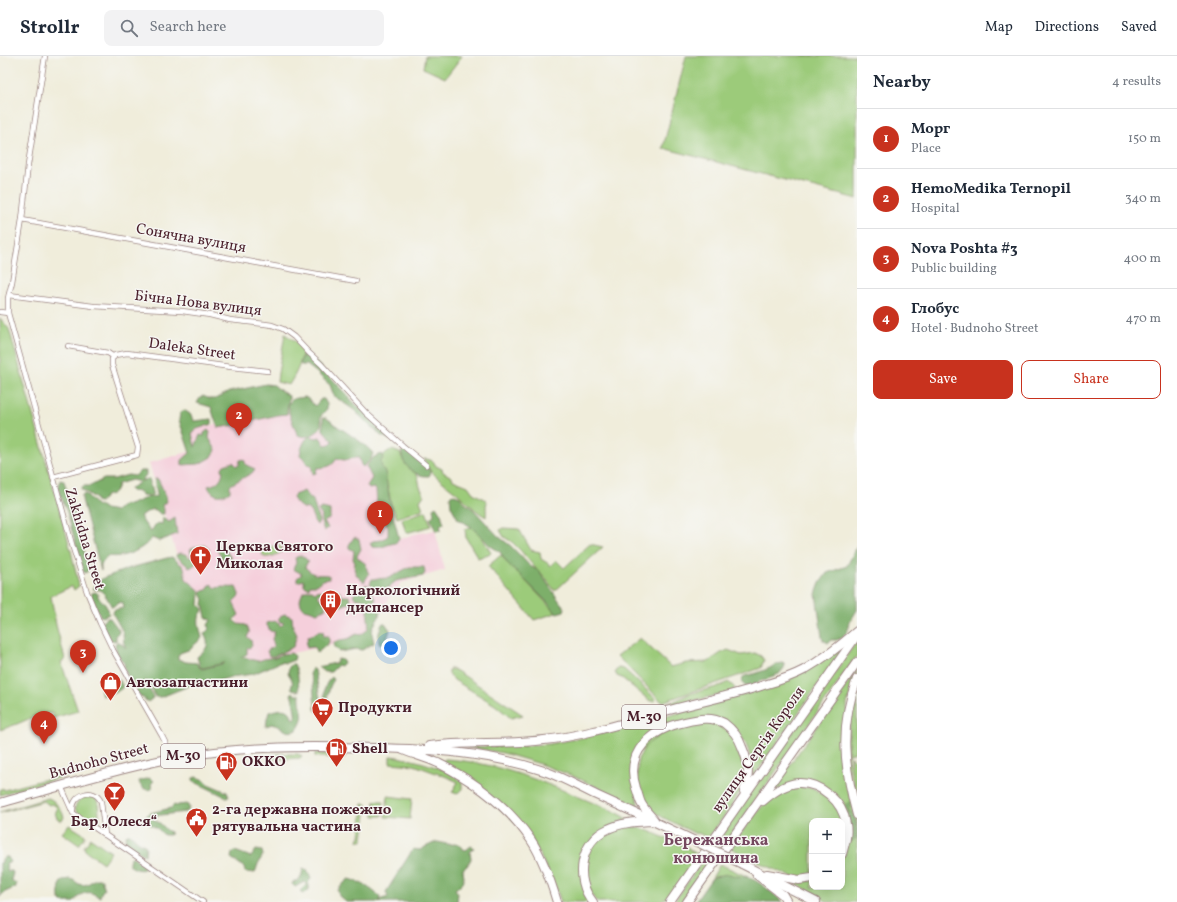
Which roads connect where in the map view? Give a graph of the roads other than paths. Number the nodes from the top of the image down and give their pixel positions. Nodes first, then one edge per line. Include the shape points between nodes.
1 (45, 56) edge
2 (22, 220) junction
3 (356, 281) dead end
4 (9, 295) junction
5 (0, 312) edge
6 (8, 313) junction
7 (68, 346) dead end
8 (114, 357) junction
9 (268, 371) dead end
10 (426, 465) dead end
11 (53, 478) junction
12 (857, 631) edge
13 (857, 635) edge
14 (857, 662) edge
15 (857, 679) edge
16 (397, 748) junction
17 (414, 748) junction
18 (168, 759) junction
19 (61, 786) junction
20 (741, 800) junction
21 (0, 803) edge
22 (753, 810) junction
23 (73, 813) junction
24 (857, 815) edge
25 (844, 818) edge
26 (845, 820) edge
27 (654, 821) junction
28 (105, 835) junction
29 (845, 845) edge
30 (742, 864) junction
31 (760, 872) junction
32 (809, 878) edge
33 (203, 902) edge
34 (557, 902) edge
35 (594, 902) edge
36 (670, 902) edge
37 (687, 902) edge
38 (787, 902) edge
39 (816, 902) edge

1 - 2 street, Zakhidna Street
2 - 3 street, Сонячна вулиця
2 - 4 street, Zakhidna Street
4 - 6 street, Zakhidna Street
4 - 10 street, Бічна Нова вулиця via 93,306 182,311 282,329 294,337 321,364 366,413
5 - 6 street
6 - 11 street, Zakhidna Street
7 - 8 street, Daleka Street via 108,353
8 - 9 street, Daleka Street via 120,353 127,353
8 - 11 street via 112,365 138,447 137,455
11 - 18 street, Zakhidna Street via 93,608 165,742
12 - 17 highway, М-30 via 803,671 779,681 712,700 599,729 544,740 444,744
13 - 20 highway, вулиця Сергія Короля
14 - 22 highway, вулиця Сергія Короля
15 - 24 highway via 848,704 844,740 846,766
16 - 17 highway, М-30
16 - 18 highway, Budnoho Street / М-30 via 266,747
16 - 34 highway via 454,772 502,806 532,841
17 - 27 highway, М-30 via 468,753 544,771
18 - 19 highway, Budnoho Street / М-30
19 - 21 highway, Budnoho Street / М-30
19 - 23 street
20 - 27 highway via 749,773 740,740 732,730 723,723 703,718 675,724 649,738 639,749 635,760 635,786 641,802
20 - 36 highway, вулиця Сергія Короля
22 - 25 highway via 769,795 784,786 809,784 828,793 835,800
22 - 37 highway, вулиця Сергія Короля
23 - 28 street
23 - 28 street via 76,799 82,794 96,794 101,802
26 - 29 highway
27 - 30 highway, М-30, bridge
27 - 35 highway via 619,824 603,831 593,840 583,856 582,874 583,884
28 - 33 street
30 - 31 highway
30 - 38 highway, М-30 via 783,895
31 - 32 highway via 799,880
31 - 39 highway

